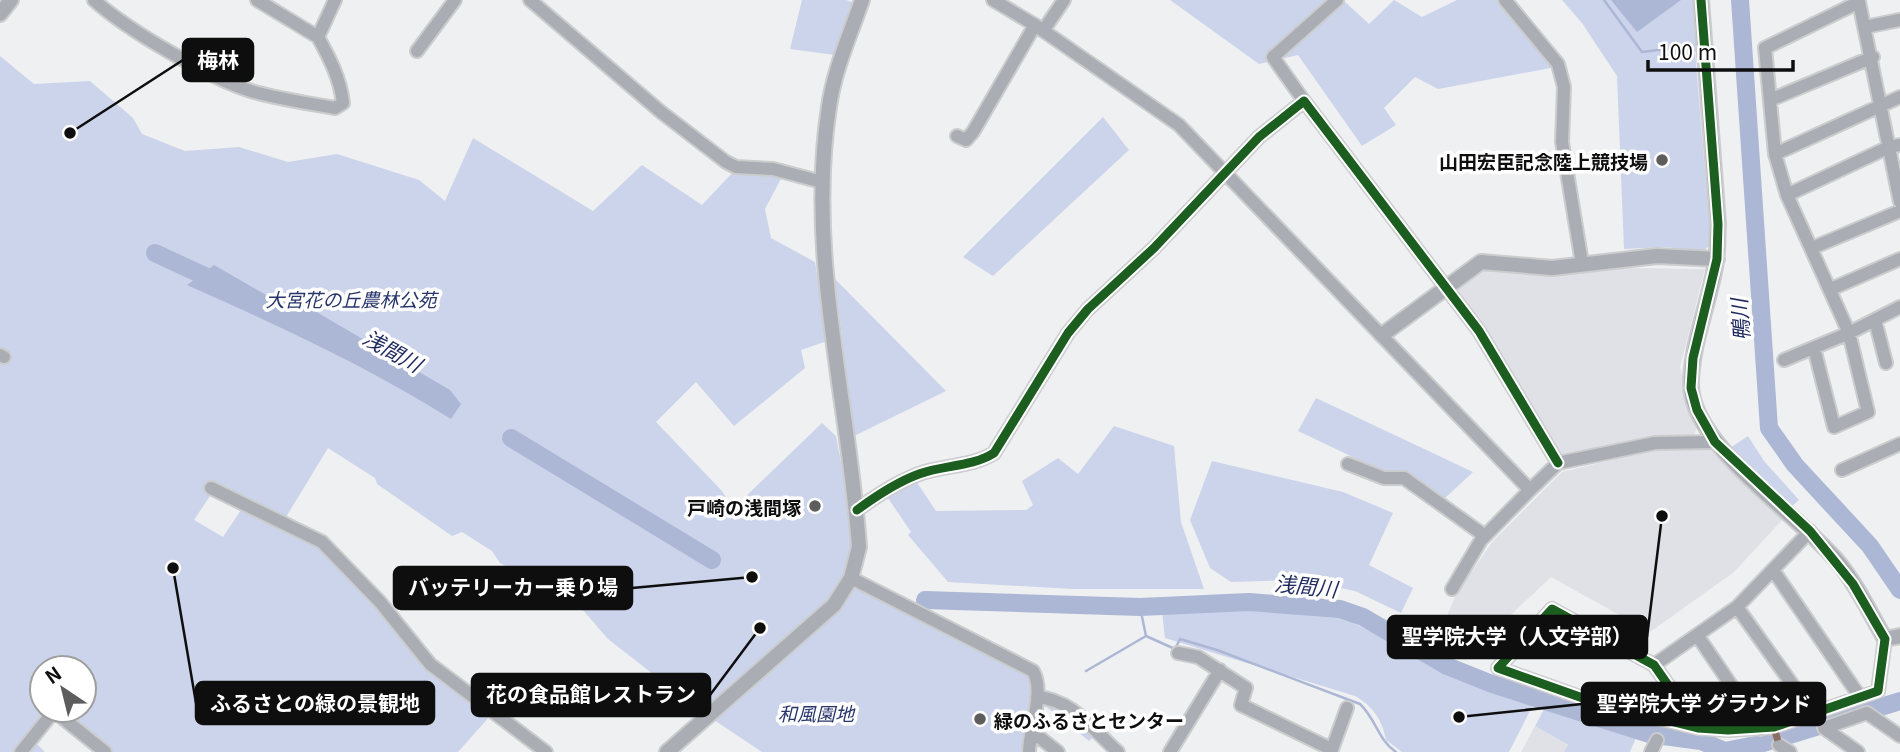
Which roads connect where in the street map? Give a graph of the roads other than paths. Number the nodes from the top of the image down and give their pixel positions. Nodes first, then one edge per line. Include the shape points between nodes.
1 (11, 0) edge
2 (94, 0) edge
3 (257, 0) edge
4 (335, 0) edge
5 (455, 0) edge
6 (862, 0) edge
7 (993, 0) edge
8 (1064, 0) edge
9 (1337, 0) edge
10 (1504, 0) edge
11 (1701, 0) edge
12 (532, 1) edge
13 (1861, 1) edge
14 (0, 14) edge
15 (1899, 20) edge
16 (1865, 27) junction
17 (1039, 28) junction
18 (318, 37) junction
19 (417, 51) dead end
20 (1873, 57) junction
21 (1900, 97) edge
22 (1770, 100) junction
23 (1304, 101) junction
24 (1881, 105) junction
25 (957, 136) dead end
26 (1895, 146) edge
27 (1775, 154) junction
28 (1227, 172) junction
29 (822, 183) junction
30 (1787, 195) junction
31 (1900, 202) edge
32 (1900, 211) edge
33 (1812, 248) junction
34 (1717, 259) junction
35 (1900, 259) edge
36 (1582, 263) junction
37 (1446, 285) junction
38 (1831, 289) junction
39 (1900, 307) edge
40 (1875, 320) junction
41 (1849, 333) junction
42 (1382, 335) junction
43 (1814, 348) junction
44 (1784, 360) dead end
45 (1886, 363) dead end
46 (1716, 442) junction
47 (1900, 444) edge
48 (1558, 463) junction
49 (1348, 464) dead end
50 (1842, 470) dead end
51 (211, 488) dead end
52 (1530, 490) junction
53 (857, 510) junction
54 (1810, 531) junction
55 (1485, 536) junction
56 (1773, 570) junction
57 (851, 578) junction
58 (1452, 589) dead end
59 (1737, 607) junction
60 (1697, 635) junction
61 (1900, 636) edge
62 (1885, 639) junction
63 (1178, 653) dead end
64 (1654, 665) junction
65 (1220, 670) junction
66 (1037, 697) junction
67 (1860, 697) junction
68 (1347, 708) dead end
69 (1812, 712) junction
70 (1698, 728) junction
71 (1761, 729) junction
72 (1030, 730) junction
73 (1900, 736) edge
74 (539, 750) edge
75 (21, 752) edge
76 (105, 752) edge
77 (667, 752) edge
78 (1029, 752) edge
79 (1058, 752) edge
80 (1118, 752) edge
81 (1170, 752) edge
82 (1330, 752) edge
83 (1858, 752) edge

1 - 14 street
2 - 18 street via 131,29 215,76 248,90 335,108 343,103 342,92 336,68
3 - 18 street
4 - 18 street
5 - 19 street
6 - 29 street via 833,85
7 - 17 street
8 - 17 street
9 - 23 street via 1273,57
10 - 36 street via 1558,64 1564,87 1562,142
11 - 34 street
12 - 29 street via 660,112 726,162
13 - 16 street
13 - 22 street via 1765,48
15 - 16 street
16 - 20 street
17 - 25 street via 966,141
17 - 28 street via 1179,125
20 - 22 street
20 - 24 street
21 - 24 street
22 - 27 street
23 - 28 street via 1259,137
23 - 37 street
24 - 26 street
24 - 27 street
26 - 30 street
26 - 31 street
27 - 30 street
28 - 42 street
28 - 53 street via 1087,309 994,453 920,474
29 - 53 street via 828,295
30 - 33 street
32 - 33 street
33 - 38 street
34 - 36 street via 1657,256
34 - 46 street via 1693,358 1691,388 1702,421
35 - 38 street
36 - 37 street via 1532,268 1481,262
37 - 42 street
37 - 48 street via 1507,374
38 - 41 street
39 - 40 street
40 - 41 street
40 - 45 street
41 - 43 street
41 - 43 street via 1868,412 1834,427
42 - 52 street
43 - 44 street
46 - 48 street via 1655,443
46 - 54 street
47 - 50 street
48 - 52 street
49 - 55 street via 1384,478 1404,478
51 - 74 street via 322,542 380,602 430,664
52 - 55 street
53 - 57 street via 859,547
54 - 56 street
54 - 62 street via 1853,584
55 - 58 street
56 - 59 street
56 - 67 street
57 - 66 street via 1033,671 1040,689
57 - 77 street via 834,605
59 - 60 street
59 - 69 street
60 - 64 street
60 - 71 street
61 - 62 street
62 - 67 street via 1878,691
63 - 65 street via 1198,656
64 - 70 street
64 - 70 street via 1552,609 1498,668 1594,702
65 - 81 street
65 - 82 street via 1246,688 1241,705
66 - 72 street
66 - 80 street via 1057,699
67 - 69 street
68 - 82 street
69 - 71 street
70 - 71 street
72 - 78 street
72 - 79 street
73 - 83 street via 1867,713 1824,728
75 - 76 street via 54,711

